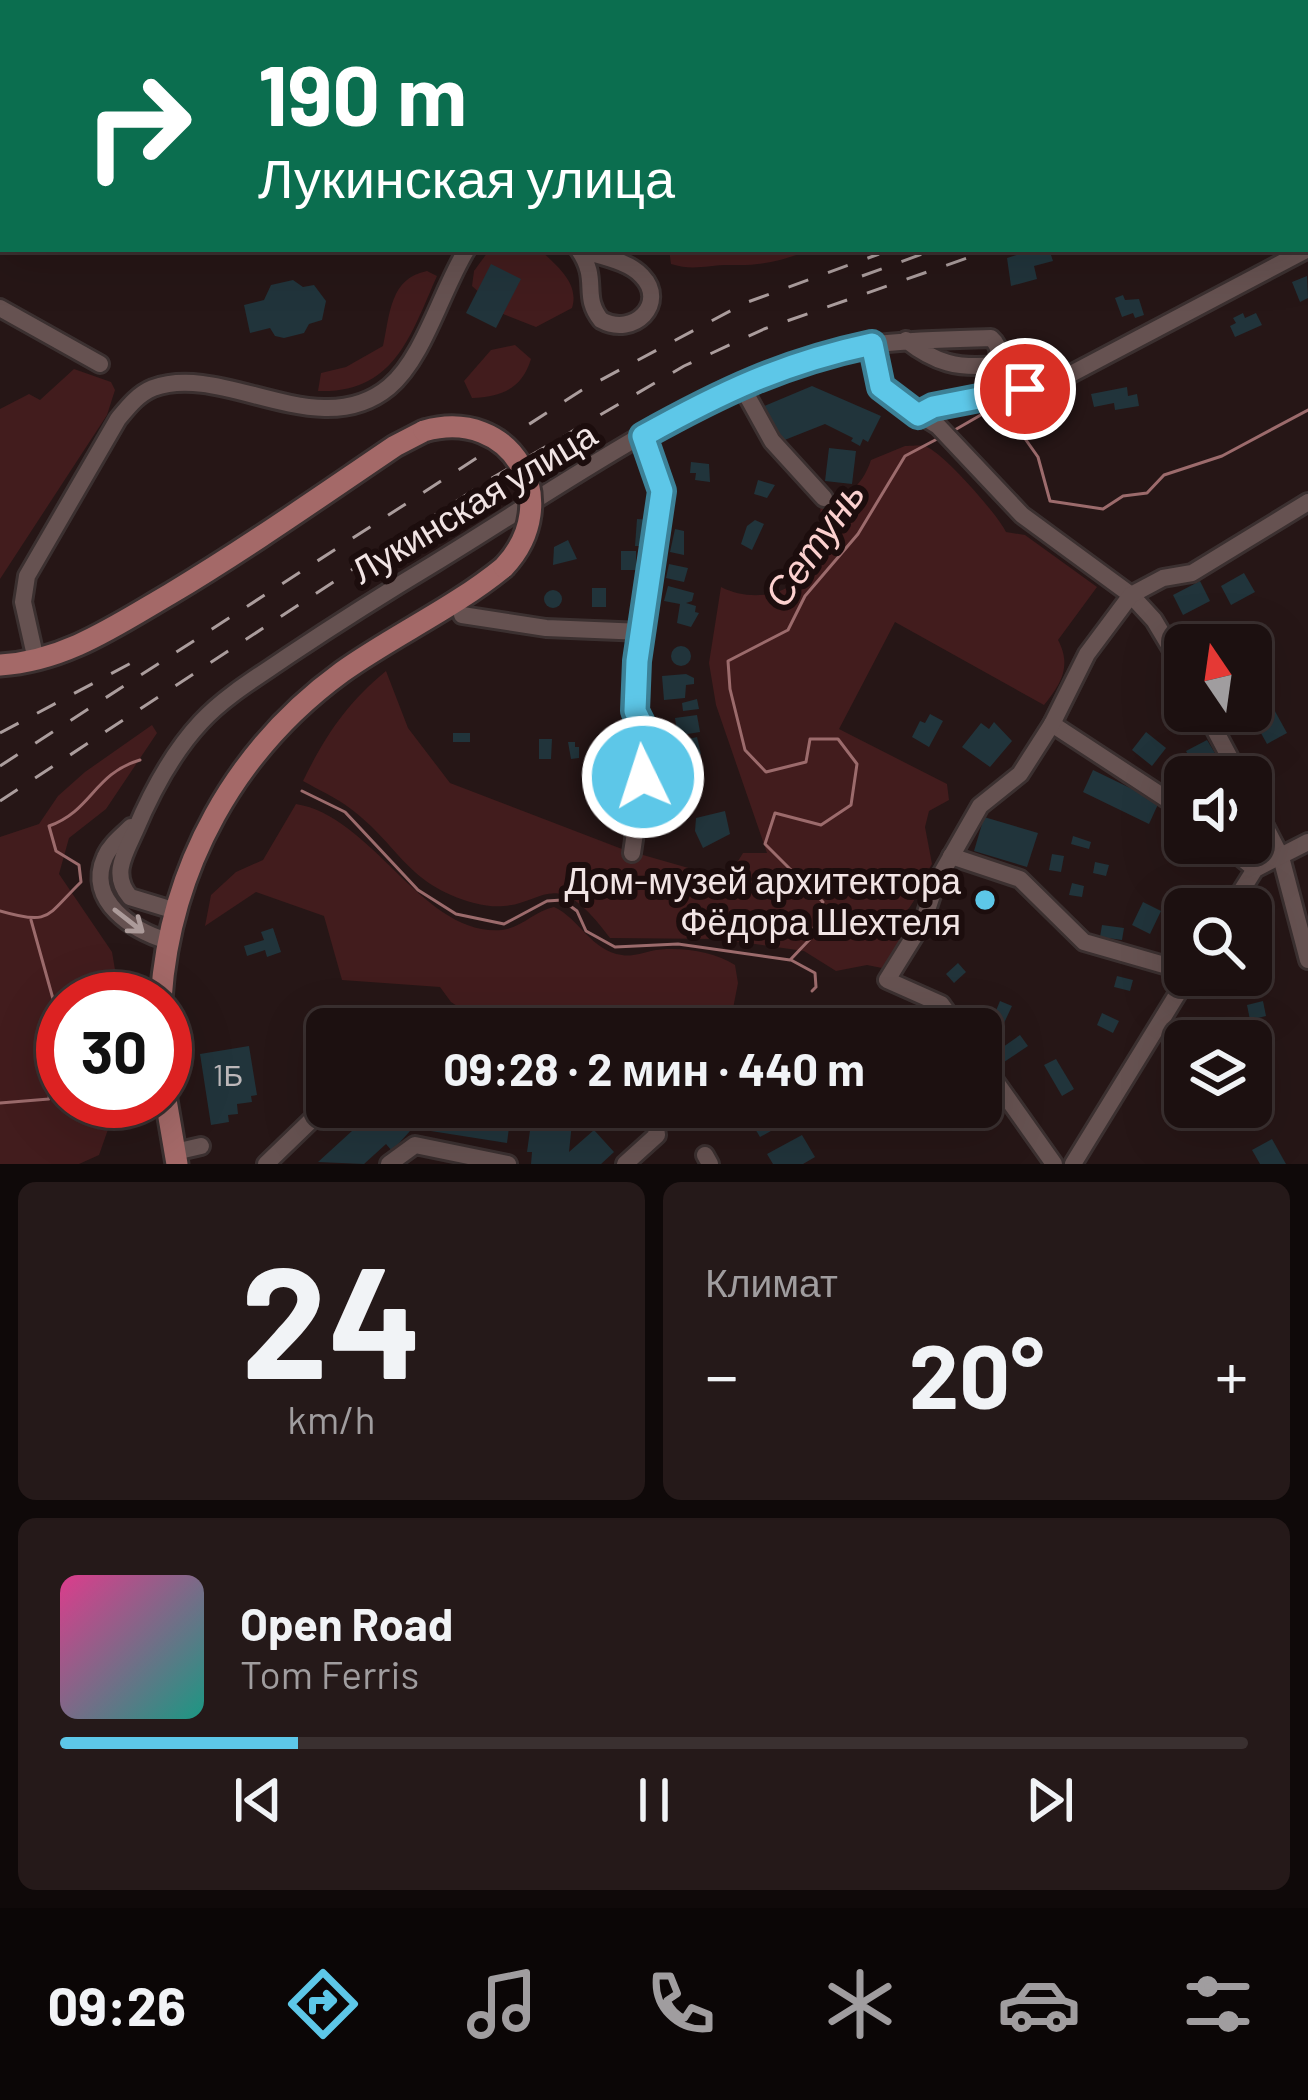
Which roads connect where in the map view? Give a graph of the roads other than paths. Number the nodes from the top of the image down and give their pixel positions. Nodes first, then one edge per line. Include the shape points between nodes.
1 (465, 252) edge
2 (580, 252) edge
3 (587, 252) edge
4 (1302, 252) edge
5 (0, 308) edge
6 (906, 340) junction
7 (872, 344) junction
8 (100, 364) dead end
9 (741, 385) junction
10 (918, 415) junction
11 (643, 436) junction
12 (824, 498) dead end
13 (1308, 502) edge
14 (1131, 595) junction
15 (462, 615) dead end
16 (643, 632) junction
17 (1164, 637) edge
18 (36, 660) junction
19 (0, 665) edge
20 (1052, 724) junction
21 (1164, 797) edge
22 (140, 818) junction
23 (1272, 840) edge
24 (1308, 842) edge
25 (632, 853) dead end
26 (951, 856) junction
27 (1281, 857) junction
28 (1249, 864) edge
29 (1255, 869) junction
30 (1243, 888) edge
31 (176, 911) junction
32 (168, 941) junction
33 (1308, 960) edge
34 (1164, 966) edge
35 (164, 972) edge
36 (1173, 996) edge
37 (944, 1008) edge
38 (1002, 1091) edge
39 (306, 1125) edge
40 (171, 1128) edge
41 (656, 1128) edge
42 (201, 1146) dead end
43 (176, 1158) edge
44 (266, 1164) edge
45 (389, 1164) edge
46 (508, 1164) edge
47 (625, 1164) edge
48 (1054, 1164) edge
49 (1073, 1164) edge

1 - 18 street via 407,365 364,402 313,407 177,384 152,388 132,403 27,576 23,602
2 - 3 street via 601,320 621,326 640,319 650,301 646,280
4 - 10 street via 1052,384
5 - 8 street
6 - 6 street, Лукинская улица via 928,358 964,368 998,358 991,338
6 - 7 street, Лукинская улица
7 - 9 street, Лукинская улица
7 - 10 street via 881,387
9 - 11 street, Лукинская улица
9 - 12 street via 772,441
10 - 14 street via 966,453 1011,506
11 - 16 street via 662,491
11 - 22 street, Лукинская улица via 363,606 221,703 179,752
13 - 14 street via 1192,573
14 - 17 street
14 - 20 street
15 - 16 street
16 - 25 street via 635,711 649,739
18 - 19 main road
18 - 31 main road, bridge via 87,643 424,431 476,430 520,464 531,518 522,545 504,567 341,673 286,721 212,816
20 - 21 street
20 - 26 street via 1020,774 980,806
22 - 31 street, Лукинская улица via 120,864 122,887 136,901
22 -> 32 street, Лукинская улица via 110,849 102,881 129,925
23 - 27 street
24 - 27 street
26 - 34 street via 1020,879 1084,942
26 - 37 street via 887,980
27 - 29 street
27 - 33 street
28 - 29 street
29 - 30 street
31 - 32 main road
32 - 35 main road
36 - 49 street
38 - 48 street
39 - 44 street
40 - 43 main road
41 - 47 street
42 - 43 street
45 - 46 street via 415,1145

